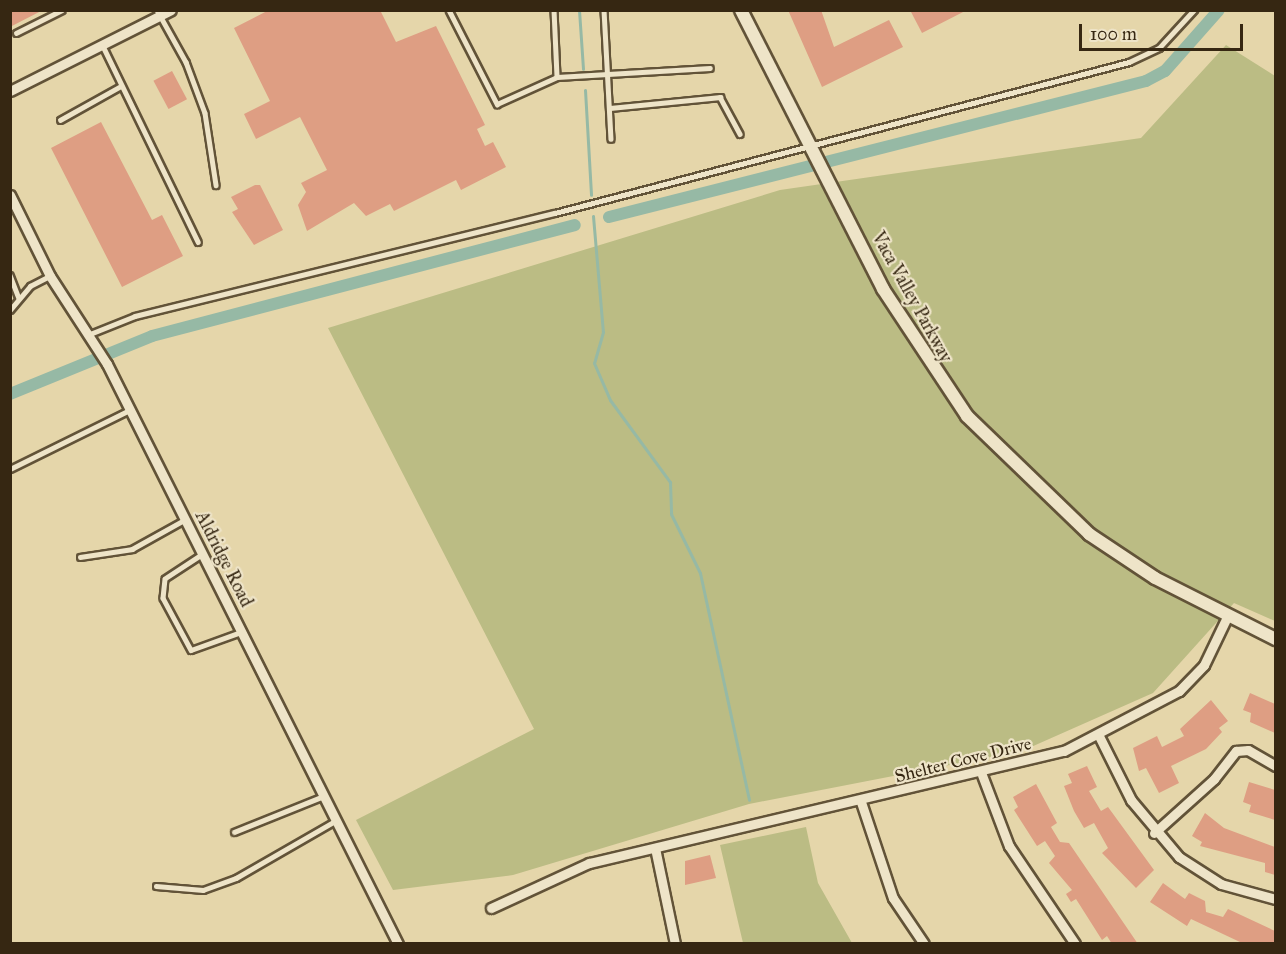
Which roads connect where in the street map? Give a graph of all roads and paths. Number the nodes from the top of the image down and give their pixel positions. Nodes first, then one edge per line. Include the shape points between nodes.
1 (62, 10) edge
2 (171, 10) edge
3 (449, 10) edge
4 (554, 10) edge
5 (604, 10) edge
6 (741, 10) edge
7 (752, 10) edge
8 (1194, 10) edge
9 (159, 13) edge
10 (16, 33) dead end
11 (759, 39) junction
12 (102, 44) junction
13 (710, 68) dead end
14 (608, 74) junction
15 (557, 77) junction
16 (121, 86) junction
17 (10, 91) edge
18 (609, 108) junction
19 (60, 120) dead end
20 (740, 134) dead end
21 (611, 139) dead end
22 (813, 147) junction
23 (216, 184) dead end
24 (10, 195) edge
25 (198, 242) dead end
26 (10, 276) edge
27 (50, 276) junction
28 (19, 298) junction
29 (10, 310) edge
30 (90, 334) junction
31 (130, 410) junction
32 (10, 469) edge
33 (186, 519) junction
34 (203, 554) junction
35 (80, 557) dead end
36 (1227, 617) junction
37 (242, 632) junction
38 (1275, 639) edge
39 (1099, 736) junction
40 (1275, 766) edge
41 (982, 775) junction
42 (324, 796) junction
43 (861, 802) junction
44 (337, 820) junction
45 (234, 832) dead end
46 (1154, 833) junction
47 (655, 848) junction
48 (156, 886) dead end
49 (1275, 898) edge
50 (491, 908) dead end
51 (398, 944) edge
52 (675, 944) edge
53 (924, 944) edge
54 (1076, 944) edge

1 - 10 lane
2 - 9 street
3 - 15 lane via 497,104
4 - 15 lane
5 - 14 lane
6 - 11 street, Vaca Valley Parkway
7 - 11 street, Vaca Valley Parkway
8 - 22 lane via 1172,37 1144,57
9 - 12 street
9 - 23 lane via 205,113
11 - 22 street, Vaca Valley Parkway
12 - 16 lane
12 - 17 street
13 - 14 lane
14 - 15 lane
14 - 18 lane
16 - 19 lane
16 - 25 lane
18 - 20 lane via 720,97
18 - 21 lane
22 - 30 lane via 135,316
22 - 36 street, Vaca Valley Parkway via 909,336 1000,453 1089,534
24 - 27 street, Aldridge Road
26 - 28 lane
27 - 28 lane
27 - 30 street, Aldridge Road
28 - 29 lane
30 - 31 street, Aldridge Road
31 - 32 lane
31 - 33 street, Aldridge Road
33 - 34 street, Aldridge Road
33 - 35 lane via 132,549
34 - 37 street, Aldridge Road
34 - 37 lane via 165,579 163,598 191,650
36 - 38 street, Vaca Valley Parkway
36 - 39 street, Shelter Cove Drive via 1204,665 1179,691
37 - 42 street, Aldridge Road
39 - 41 street, Shelter Cove Drive
39 - 46 street
40 - 46 street via 1248,750 1236,751 1214,779
41 - 43 street, Shelter Cove Drive
41 - 54 street via 1009,846
42 - 44 street, Aldridge Road
42 - 45 lane
43 - 47 street, Shelter Cove Drive
43 - 53 street via 893,898
44 - 48 lane via 236,878 203,890
44 - 51 street, Aldridge Road
46 - 49 street via 1221,884
47 - 50 street, Shelter Cove Drive via 566,871
47 - 52 street

